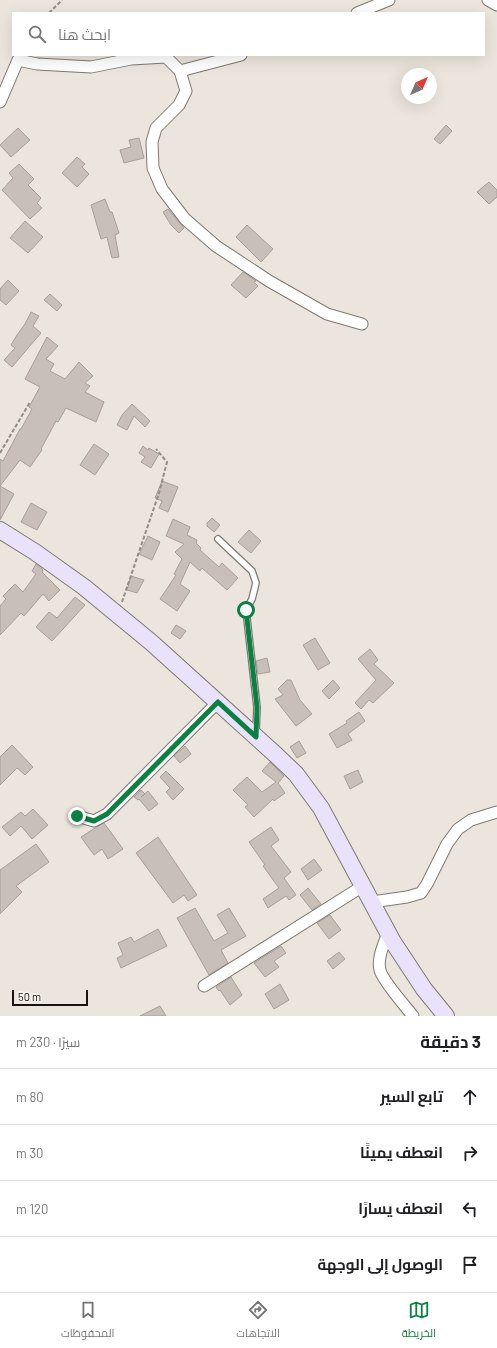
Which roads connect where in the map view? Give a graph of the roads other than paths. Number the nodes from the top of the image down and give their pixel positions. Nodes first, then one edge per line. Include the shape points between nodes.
1 (389, 0) edge
2 (488, 0) edge
3 (497, 5) edge
4 (359, 12) edge
5 (237, 56) edge
6 (180, 71) junction
7 (0, 102) edge
8 (362, 324) dead end
9 (0, 530) edge
10 (218, 539) dead end
11 (218, 702) junction
12 (256, 737) junction
13 (497, 812) edge
14 (77, 816) dead end
15 (363, 886) junction
16 (372, 902) junction
17 (388, 933) junction
18 (204, 986) dead end
19 (413, 1016) edge
20 (446, 1016) edge

1 - 4 street
2 - 3 street
5 - 6 street
6 - 7 street via 166,57 91,67 37,64 18,60
6 - 8 street via 186,91 179,105 156,128 152,142 153,168 162,189 185,219 216,246 269,281 327,314
9 - 11 main road via 84,587
10 - 12 lane via 252,571 256,583 246,610 257,707
11 - 12 main road
11 - 14 street via 107,814 94,821
12 - 15 main road via 296,774 321,808
13 - 16 street via 471,820 458,829 446,844 420,893
15 - 16 main road
15 - 18 street
16 - 17 main road
17 - 19 street via 380,956 380,970
17 - 20 main road via 424,989

